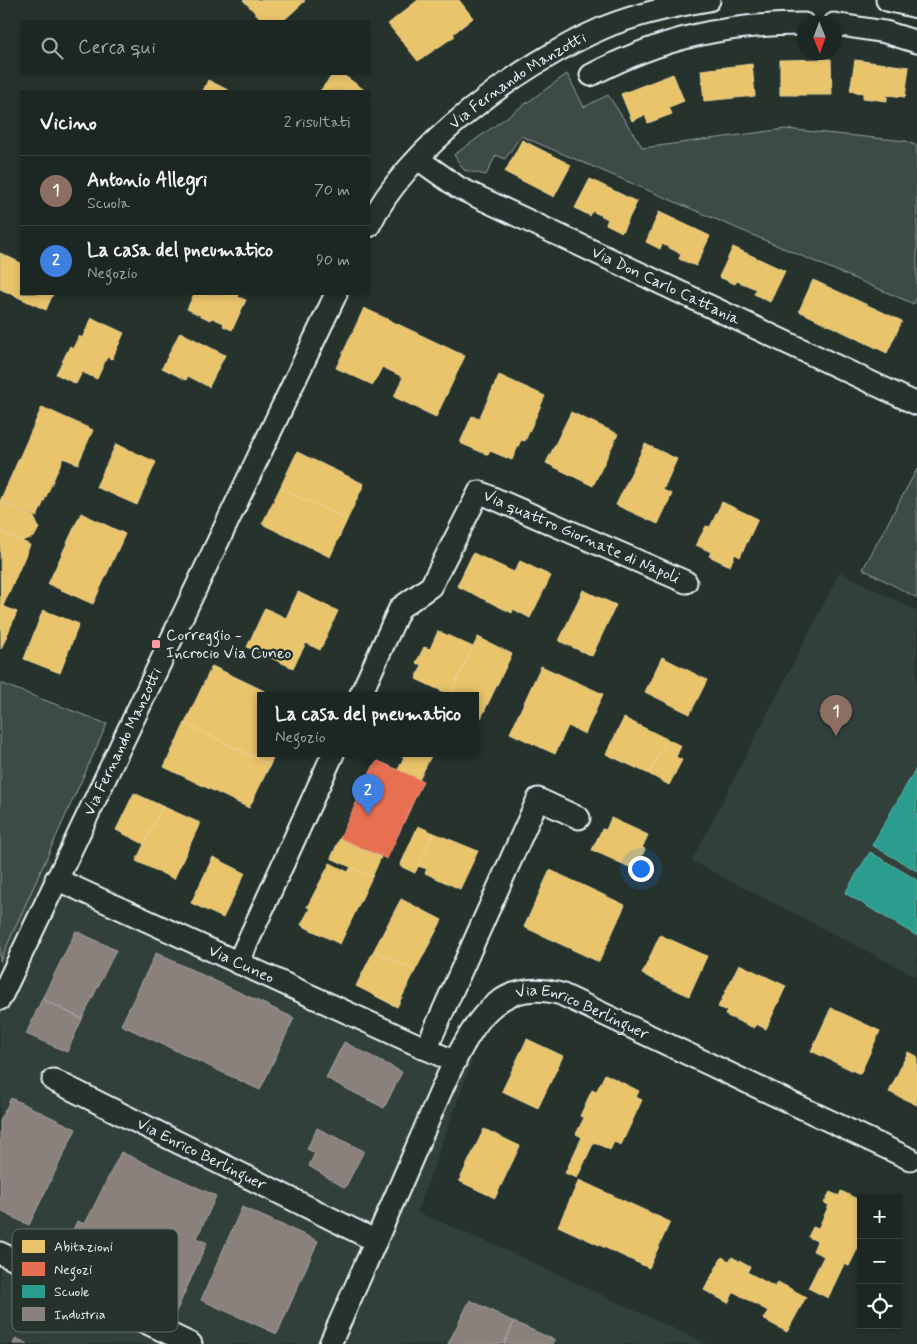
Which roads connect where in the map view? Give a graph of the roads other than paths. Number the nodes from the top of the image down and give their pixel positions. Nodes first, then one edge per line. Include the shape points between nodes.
1 (709, 0) edge
2 (887, 0) edge
3 (917, 7) edge
4 (797, 24) edge
5 (842, 25) edge
6 (917, 42) edge
7 (591, 75) dead end
8 (418, 159) junction
9 (370, 224) edge
10 (336, 295) edge
11 (917, 404) edge
12 (686, 582) dead end
13 (362, 692) edge
14 (332, 757) edge
15 (579, 818) dead end
16 (56, 880) junction
17 (238, 962) junction
18 (0, 999) edge
19 (426, 1049) junction
20 (455, 1062) junction
21 (54, 1080) dead end
22 (910, 1159) dead end
23 (376, 1241) junction
24 (0, 1253) edge
25 (12, 1259) edge
26 (166, 1332) edge
27 (191, 1344) edge
28 (330, 1344) edge

1 - 8 street, Via Fernando Manzotti via 604,27 568,45 492,94
2 - 3 street
4 - 7 street via 725,28 677,38 626,57
5 - 6 street via 885,32
8 - 9 street, Via Fernando Manzotti via 397,182
8 - 11 street, Via Don Carlo Cattania via 459,188
10 - 16 street, Via Fernando Manzotti
12 - 13 street, Via quattro Giornate di Napoli via 479,492 431,586 400,608
14 - 17 street
15 - 19 street via 538,799
16 - 17 street, Via Cuneo
16 - 18 street, Via Fernando Manzotti
17 - 19 street, Via Cuneo
19 - 20 street, Via Cuneo
20 - 22 street, Via Enrico Berlinguer via 492,1006 519,992 546,990 561,994
20 - 23 street, Via Enrico Berlinguer
21 - 23 street, Via Enrico Berlinguer
23 - 28 street, Via Enrico Berlinguer
24 - 25 street
26 - 27 street

